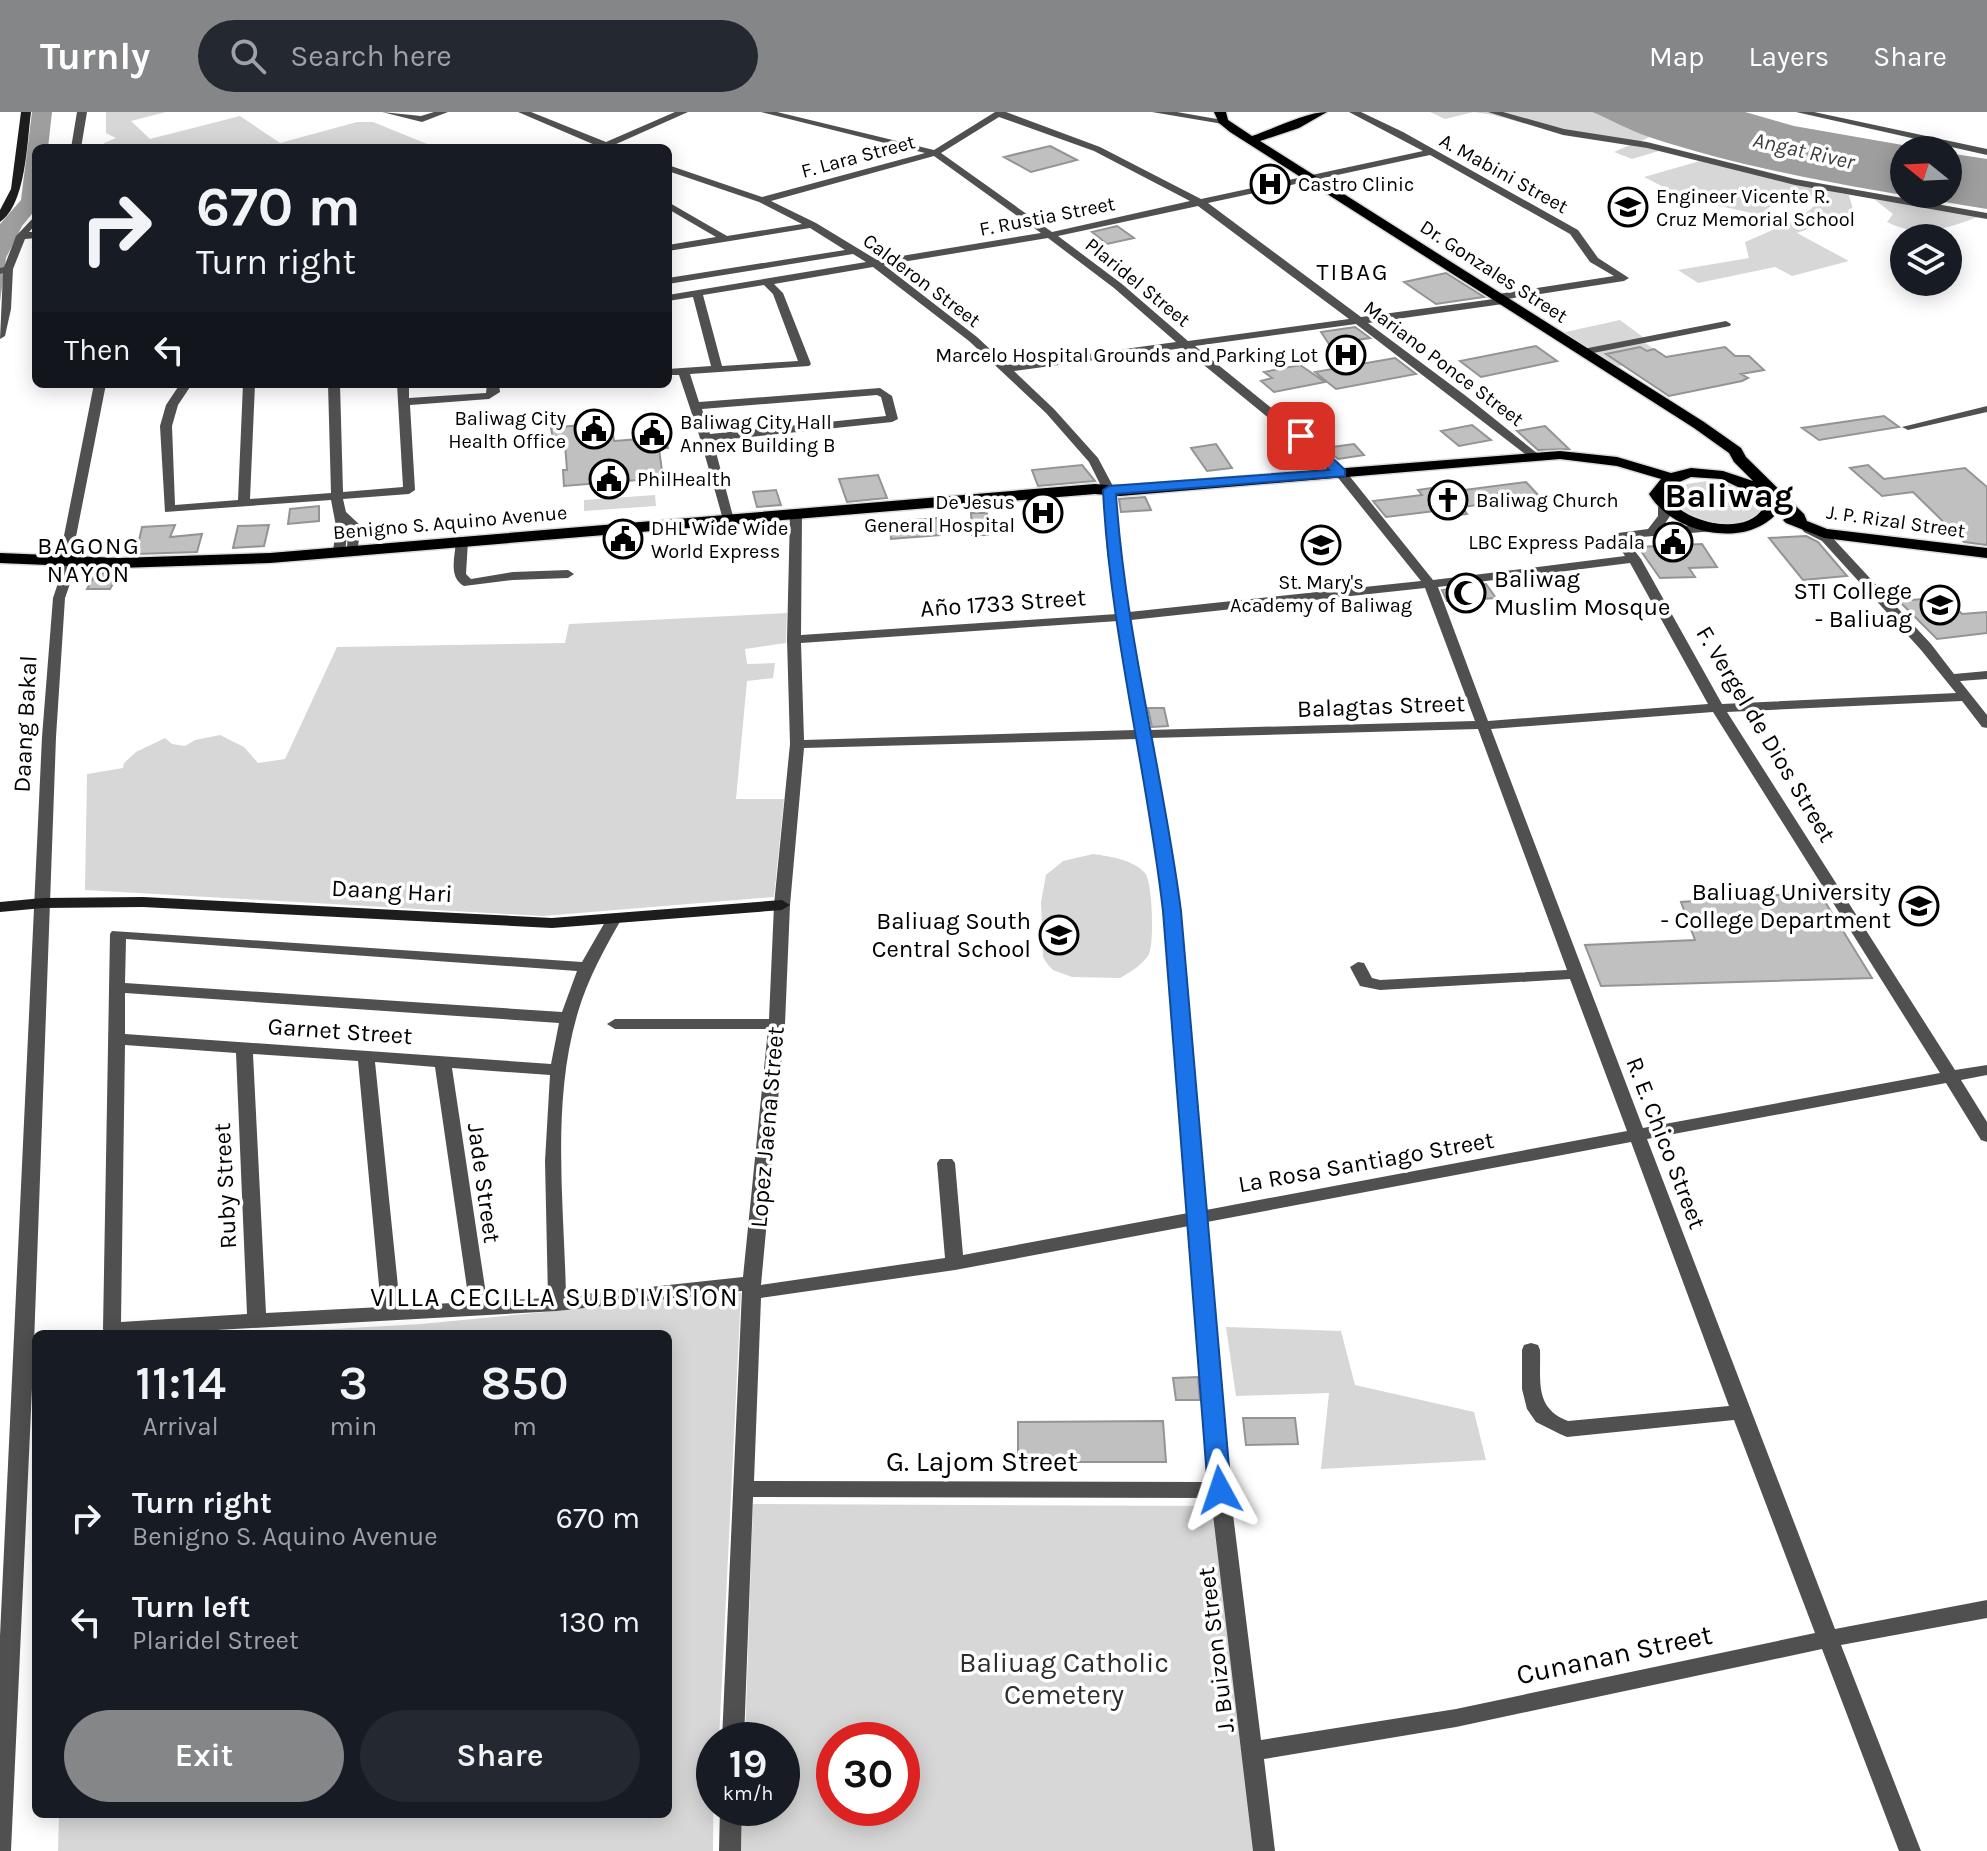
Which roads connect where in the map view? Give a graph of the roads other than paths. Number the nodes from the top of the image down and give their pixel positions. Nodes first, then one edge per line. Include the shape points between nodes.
1 (26, 112) edge
2 (82, 112) edge
3 (387, 112) edge
4 (443, 112) edge
5 (523, 112) edge
6 (683, 112) edge
7 (766, 112) edge
8 (1157, 112) edge
9 (1321, 112) edge
10 (1354, 112) edge
11 (1493, 112) edge
12 (1801, 112) edge
13 (1000, 113) edge
14 (1221, 116) edge
15 (1253, 140) junction
16 (77, 144) edge
17 (602, 144) edge
18 (615, 144) edge
19 (1430, 152) junction
20 (1987, 152) edge
21 (935, 153) junction
22 (672, 170) edge
23 (686, 175) junction
24 (1315, 179) junction
25 (672, 180) edge
26 (762, 200) junction
27 (1201, 203) junction
28 (672, 207) edge
29 (686, 216) junction
30 (1987, 216) edge
31 (672, 218) edge
32 (0, 219) edge
33 (32, 223) edge
34 (812, 225) junction
35 (32, 235) edge
36 (1050, 235) junction
37 (21, 236) junction
38 (724, 238) junction
39 (672, 247) edge
40 (855, 251) junction
41 (877, 265) junction
42 (4, 270) edge
43 (672, 280) edge
44 (767, 282) junction
45 (697, 294) junction
46 (672, 297) edge
47 (1501, 299) junction
48 (1357, 321) junction
49 (1726, 324) dead end
50 (0, 336) edge
51 (1185, 344) junction
52 (1583, 352) junction
53 (1003, 369) junction
54 (718, 370) junction
55 (683, 371) junction
56 (672, 372) edge
57 (99, 388) edge
58 (183, 388) edge
59 (249, 388) edge
60 (334, 388) edge
61 (403, 388) edge
62 (494, 388) edge
63 (404, 402) junction
64 (695, 406) junction
65 (1987, 409) edge
66 (1908, 427) dead end
67 (706, 438) junction
68 (1533, 455) junction
69 (1739, 459) junction
70 (1338, 470) junction
71 (1691, 474) junction
72 (1672, 478) junction
73 (1104, 488) junction
74 (337, 498) junction
75 (1772, 503) junction
76 (244, 504) junction
77 (1664, 507) junction
78 (796, 514) junction
79 (728, 520) junction
80 (1749, 525) junction
81 (1800, 525) junction
82 (1715, 527) junction
83 (1652, 532) junction
84 (462, 541) junction
85 (346, 551) junction
86 (1987, 553) edge
87 (0, 558) edge
88 (1635, 559) junction
89 (68, 561) junction
90 (568, 574) dead end
91 (1430, 584) junction
92 (1123, 617) junction
93 (794, 639) junction
94 (1987, 675) edge
95 (1950, 678) junction
96 (1966, 697) junction
97 (1717, 708) junction
98 (1987, 724) edge
99 (1484, 725) junction
100 (1143, 735) junction
101 (797, 744) junction
102 (43, 903) junction
103 (782, 905) junction
104 (0, 907) edge
105 (614, 918) junction
106 (587, 967) junction
107 (1358, 967) dead end
108 (1576, 974) junction
109 (117, 987) junction
110 (568, 1018) junction
111 (615, 1024) dead end
112 (777, 1024) junction
113 (116, 1039) junction
114 (244, 1048) junction
115 (366, 1057) junction
116 (443, 1063) junction
117 (560, 1070) junction
118 (1987, 1070) edge
119 (1951, 1076) junction
120 (1637, 1134) junction
121 (1987, 1136) edge
122 (946, 1163) dead end
123 (1195, 1218) junction
124 (955, 1263) junction
125 (752, 1288) junction
126 (557, 1304) junction
127 (479, 1309) junction
128 (391, 1314) junction
129 (257, 1321) junction
130 (1531, 1350) dead end
131 (1741, 1412) junction
132 (743, 1489) junction
133 (1220, 1490) junction
134 (1987, 1609) edge
135 (1828, 1639) junction
136 (734, 1722) edge
137 (1252, 1751) junction
138 (731, 1826) edge
139 (0, 1851) edge
140 (730, 1851) edge
141 (1264, 1851) edge
142 (1910, 1851) edge

1 - 32 street via 16,189
2 - 16 street
3 - 4 street via 422,119
5 - 17 street
6 - 18 street
7 - 21 street, Plaridel Street
8 - 14 street, Dr. Gonzales Street
9 - 15 main road
10 - 19 street, A. Mabini Street
11 - 30 street via 1795,182
12 - 20 street
13 - 21 street, F. Lara Street
13 - 27 street, Mariano Ponce Street via 1097,149
14 - 15 main road, Dr. Gonzales Street
15 - 24 main road, Dr. Gonzales Street
19 - 24 street, F. Rustia Street
19 - 47 street, A. Mabini Street via 1574,232 1594,260 1624,278
21 - 26 street, F. Lara Street
21 - 36 street, Plaridel Street
22 - 23 street, Calderon Street
23 - 25 street
23 - 26 street, Calderon Street
24 - 27 street, F. Rustia Street
24 - 47 main road, Dr. Gonzales Street
26 - 34 street, Calderon Street
27 - 36 street, F. Rustia Street
27 - 48 street, Mariano Ponce Street
28 - 29 street
29 - 31 street
29 - 38 street
33 - 37 street
34 - 38 street
34 - 40 street, Calderon Street
35 - 37 street
36 - 41 street, F. Rustia Street
36 - 51 street, Plaridel Street
37 - 42 street
38 - 39 street
40 - 41 street, Calderon Street
40 - 43 street
41 - 44 street, F. Rustia Street
41 - 53 street, Calderon Street via 948,318
42 - 50 street via 6,309
44 - 45 street, F. Rustia Street
44 - 54 street via 778,293 805,364
45 - 46 street, F. Rustia Street
45 - 54 street
47 - 48 street
47 - 52 main road, Dr. Gonzales Street
48 - 51 street
48 - 68 street, Mariano Ponce Street
49 - 52 street
51 - 53 street
51 - 70 street, Plaridel Street
52 - 69 main road, Dr. Gonzales Street via 1699,425 1736,451
53 - 73 street, Calderon Street via 1094,461
54 - 55 street
55 - 56 street
55 - 64 street
57 - 89 street, Daang Bakal
58 - 76 street via 166,426 169,509
59 - 76 street
60 - 74 street
61 - 63 street
62 - 63 street via 489,396
63 - 74 street via 409,490
64 - 67 street
64 - 67 street via 880,391 892,419
65 - 66 street
67 - 79 street
68 - 70 main road, Benigno S. Aquino Avenue
68 - 72 main road, Benigno S. Aquino Avenue via 1604,458
69 - 71 main road
69 - 81 main road, Dr. Gonzales Street via 1799,517
70 - 73 main road, Benigno S. Aquino Avenue
70 - 91 street, R. E. Chico Street
71 - 72 main road
71 - 75 main road via 1741,479
72 - 77 main road via 1658,489
73 - 78 main road, Benigno S. Aquino Avenue
73 - 92 street, J. Buizon Street
74 - 76 street
74 - 85 street
75 - 80 main road via 1769,515
75 - 81 main road
77 - 82 main road via 1687,521
77 - 83 street
78 - 79 main road, Benigno S. Aquino Avenue
78 - 93 street, Lopez Jaena Street
79 - 84 main road, Benigno S. Aquino Avenue
80 - 81 main road
80 - 82 main road
81 - 86 main road, J. P. Rizal Street via 1895,544
81 - 95 street via 1826,538
82 - 83 street
83 - 88 street via 1622,536
84 - 85 main road, Benigno S. Aquino Avenue
84 - 90 street via 460,574 469,583
85 - 89 main road, Benigno S. Aquino Avenue via 202,561
87 - 89 main road, Benigno S. Aquino Avenue
88 - 91 street, Año 1733 Street
88 - 97 street, F. Vergel de Dios Street
89 - 102 street, Daang Bakal via 57,609
91 - 92 street, Año 1733 Street
91 - 99 street, R. E. Chico Street
92 - 93 street, Año 1733 Street
92 - 100 street, J. Buizon Street
93 - 101 street, Lopez Jaena Street
94 - 95 street
95 - 96 street
96 - 97 street, Balagtas Street
96 - 98 street
97 - 99 street, Balagtas Street
97 - 119 street, F. Vergel de Dios Street
99 - 100 street, Balagtas Street
99 - 108 street, R. E. Chico Street
100 - 101 street, Balagtas Street
100 - 123 street, J. Buizon Street via 1172,911
101 - 103 street, Lopez Jaena Street
102 - 104 street, Daang Hari
102 - 105 street, Daang Hari via 143,902 552,923
102 - 139 street, Daang Bakal
103 - 105 street, Daang Hari
103 - 112 street, Lopez Jaena Street
105 - 106 street
106 - 109 street via 118,934
106 - 110 street
107 - 108 street via 1366,982 1380,985
108 - 120 street, R. E. Chico Street
109 - 110 street
109 - 113 street
110 - 117 street
111 - 112 street
112 - 125 street, Lopez Jaena Street
113 - 114 street, Garnet Street
113 - 129 street, La Rosa Santiago Street via 112,1329
114 - 115 street, Garnet Street
114 - 129 street, Ruby Street
115 - 116 street, Garnet Street
115 - 128 street
116 - 117 street, Garnet Street
116 - 127 street, Jade Street
117 - 126 street via 555,1146
118 - 119 street, La Rosa Santiago Street
119 - 120 street, La Rosa Santiago Street
119 - 121 street, F. Vergel de Dios Street
120 - 123 street, La Rosa Santiago Street
120 - 131 street, R. E. Chico Street
122 - 124 street
123 - 124 street, La Rosa Santiago Street
123 - 133 street, J. Buizon Street
124 - 125 street, La Rosa Santiago Street
125 - 126 street, La Rosa Santiago Street
125 - 132 street, Lopez Jaena Street
126 - 127 street, La Rosa Santiago Street
127 - 128 street, La Rosa Santiago Street
128 - 129 street, La Rosa Santiago Street
130 - 131 street via 1533,1406 1549,1424 1567,1429
131 - 135 street, R. E. Chico Street
132 - 133 street, G. Lajom Street
132 - 136 street, Lopez Jaena Street
133 - 137 street, J. Buizon Street
134 - 135 street, Cunanan Street
135 - 137 street, Cunanan Street via 1456,1718
135 - 142 street, R. E. Chico Street
137 - 141 street, J. Buizon Street
138 - 140 street

